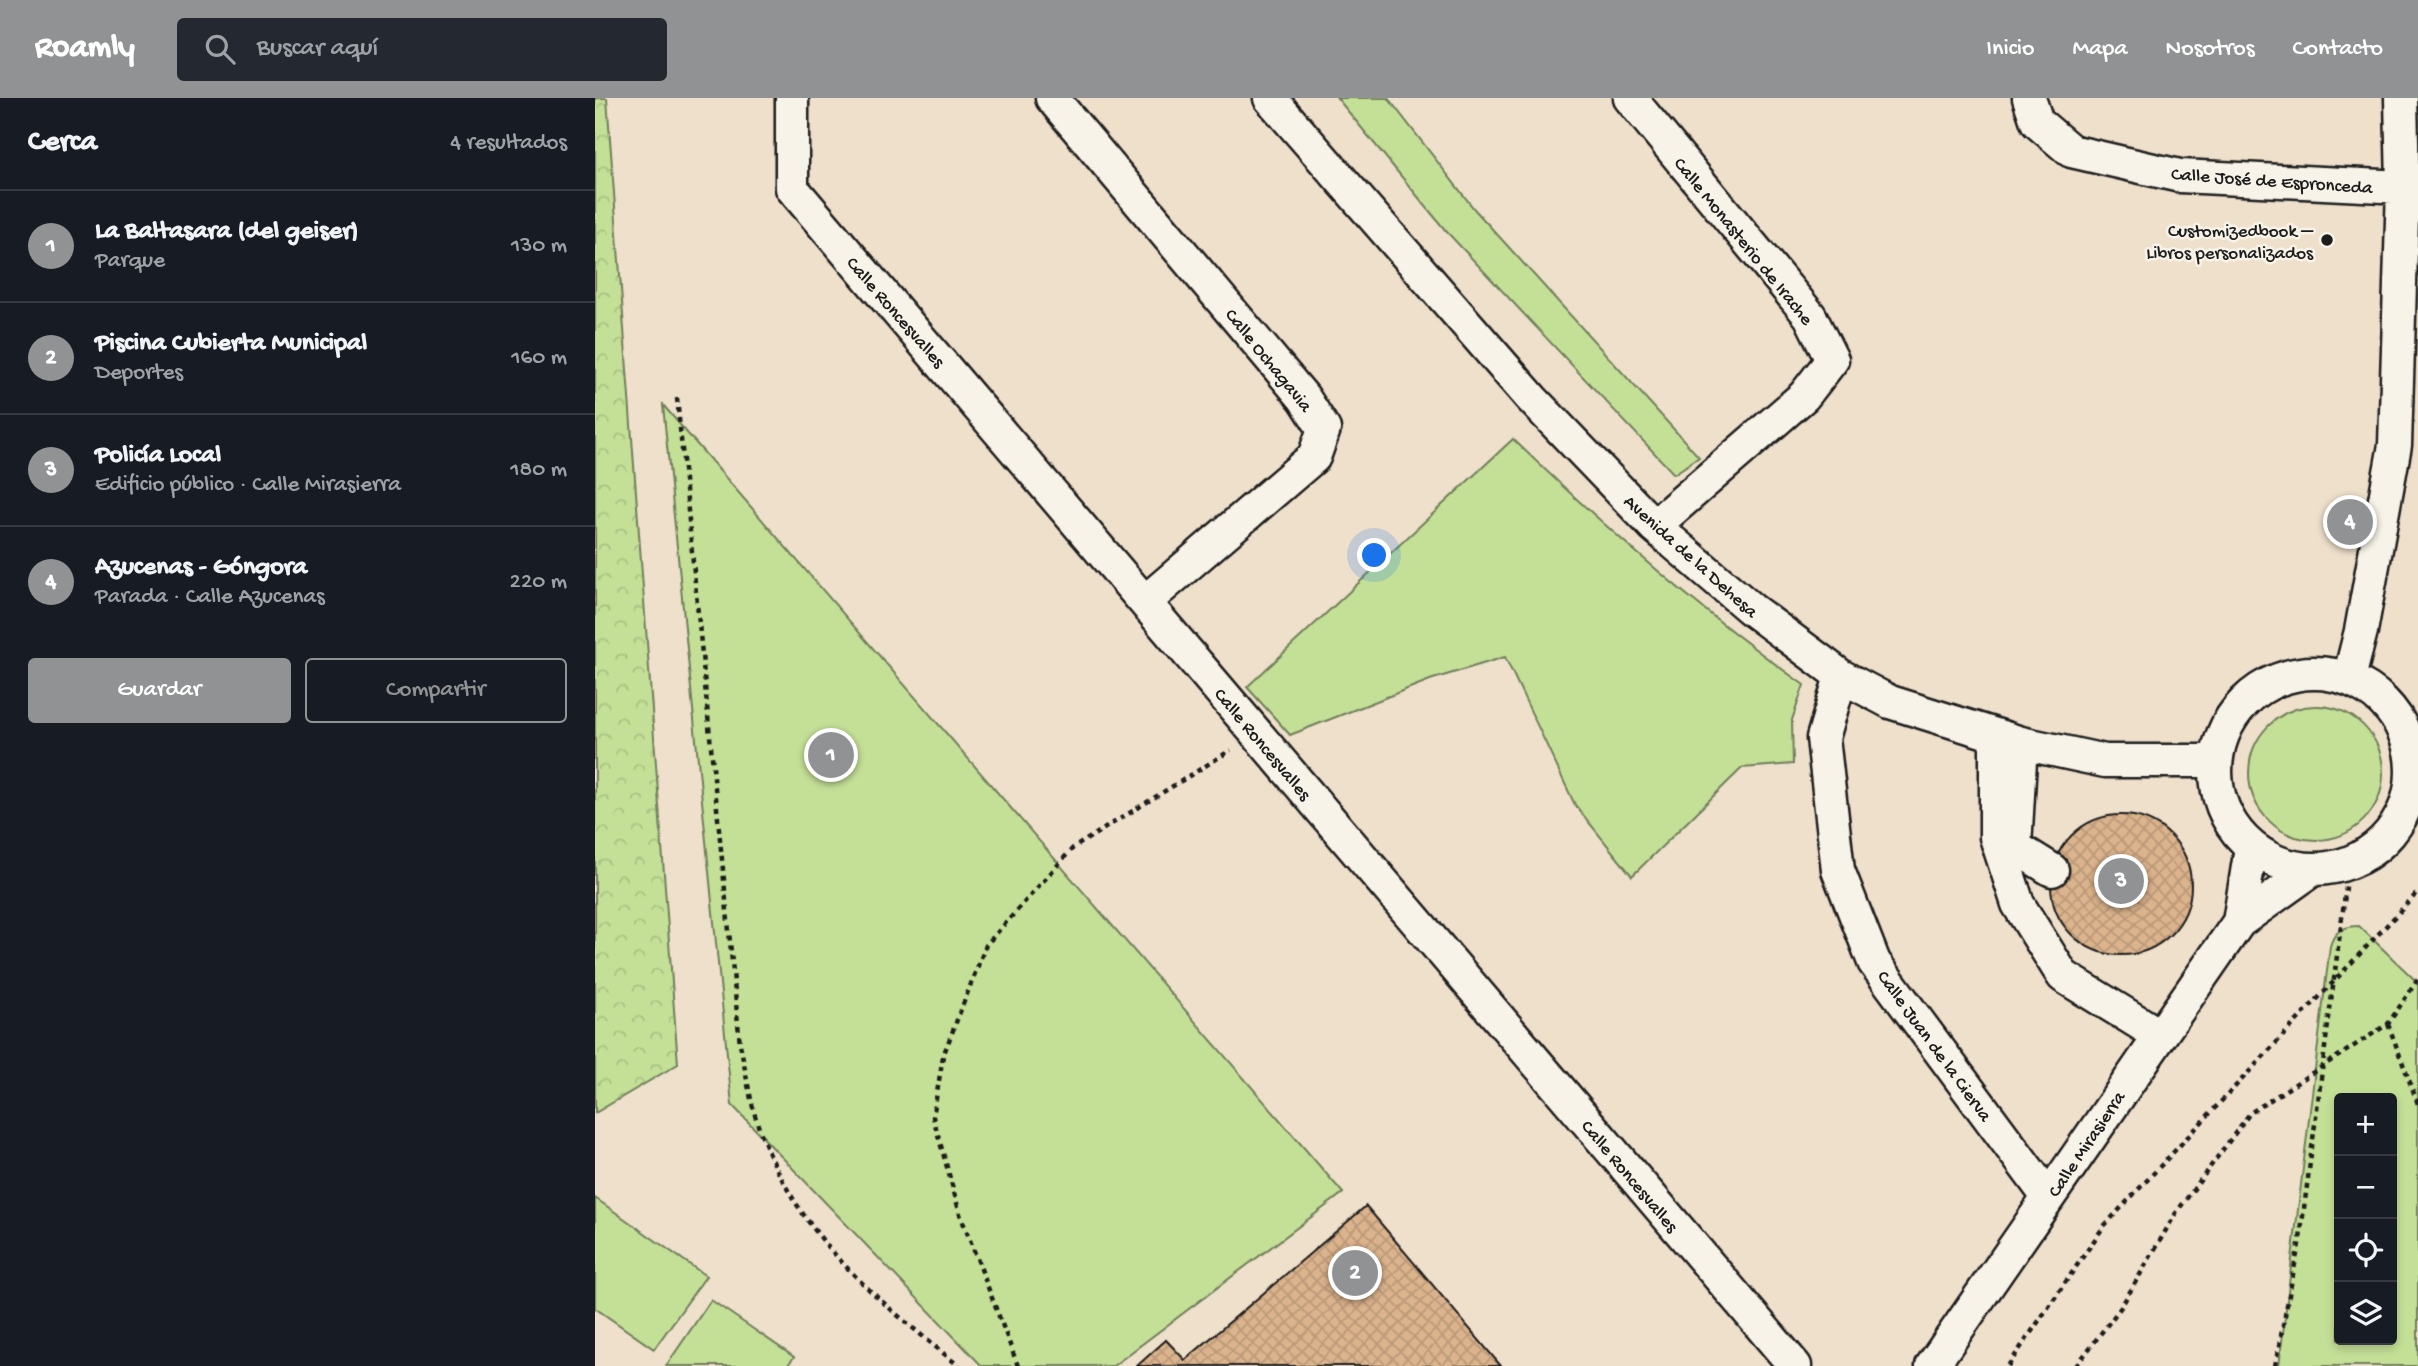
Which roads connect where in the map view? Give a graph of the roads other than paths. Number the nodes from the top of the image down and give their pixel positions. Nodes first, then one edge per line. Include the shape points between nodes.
1 (792, 98) edge
2 (1052, 98) edge
3 (1270, 98) edge
4 (1630, 98) edge
5 (2029, 98) edge
6 (2401, 98) edge
7 (2410, 189) edge
8 (2407, 447) edge
9 (1654, 526) junction
10 (1146, 601) junction
11 (1841, 676) junction
12 (2349, 678) junction
13 (2406, 715) edge
14 (2008, 739) junction
15 (2215, 761) junction
16 (2416, 779) edge
17 (2251, 848) junction
18 (2052, 870) dead end
19 (2312, 870) junction
20 (2239, 922) junction
21 (2159, 1035) junction
22 (2048, 1197) junction
23 (1795, 1366) edge
24 (1932, 1366) edge

1 - 10 street, Calle Roncesvalles via 792,188
2 - 10 street, Calle Ochagavia via 1304,398 1324,429 1314,457
3 - 9 street, Avenida de la Dehesa via 1532,399
4 - 9 street, Calle Monasterio de Irache via 1810,316 1832,360 1804,396
5 - 7 street, Calle José de Espronceda via 2037,122 2071,151 2181,176
6 - 7 street
7 - 8 street
8 - 12 street
9 - 11 street, Avenida de la Dehesa via 1751,609
10 - 23 street, Calle Roncesvalles
11 - 14 street, Avenida de la Dehesa via 1890,702
11 - 22 street, Calle Juan de la Cierva via 1823,738 1838,870 1874,962
12 - 13 street
12 - 15 street via 2304,672 2261,687 2229,719
13 - 16 street
14 - 15 street, Avenida de la Dehesa via 2105,761
14 - 18 street via 2015,847
14 - 21 street via 1996,837 2018,904 2063,976
15 - 17 street via 2217,794 2230,824
16 - 19 street via 2403,815 2381,845 2349,864
17 - 19 street via 2280,864
17 - 20 street, Calle Mirasierra
19 - 20 street, Calle Mirasierra
20 - 21 street, Calle Mirasierra
21 - 22 street, Calle Mirasierra
22 - 24 street, Calle Mirasierra

